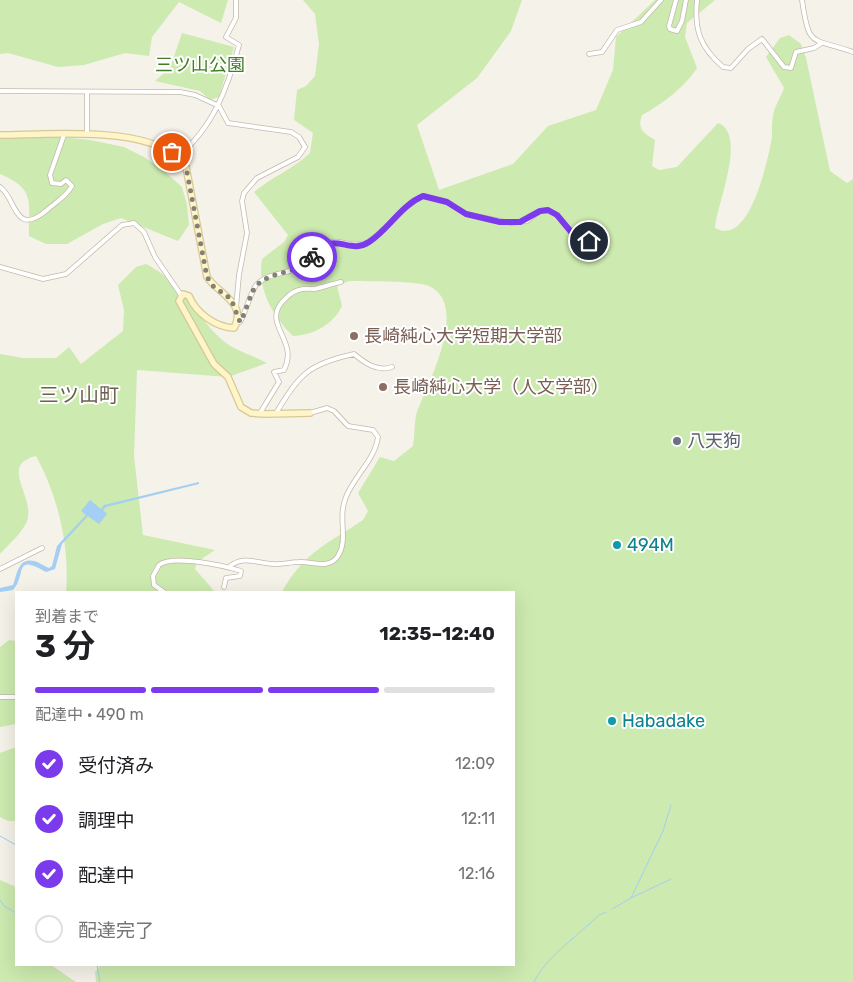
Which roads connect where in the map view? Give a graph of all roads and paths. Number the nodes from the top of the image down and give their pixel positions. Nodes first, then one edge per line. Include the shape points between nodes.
1 (236, 0) edge
2 (661, 0) edge
3 (676, 0) edge
4 (686, 0) edge
5 (697, 0) edge
6 (802, 0) edge
7 (822, 43) junction
8 (853, 52) edge
9 (589, 54) dead end
10 (0, 91) edge
11 (87, 92) junction
12 (219, 106) junction
13 (87, 134) junction
14 (0, 135) edge
15 (64, 135) junction
16 (178, 156) junction
17 (0, 187) edge
18 (589, 241) dead end
19 (0, 267) edge
20 (341, 282) dead end
21 (181, 295) junction
22 (236, 311) junction
23 (237, 319) junction
24 (392, 367) dead end
25 (276, 413) junction
26 (310, 413) joint
27 (259, 414) junction
28 (42, 548) dead end
29 (229, 568) junction
30 (0, 569) edge
31 (224, 587) dead end
32 (163, 591) edge
33 (0, 697) edge
34 (15, 697) edge

1 - 12 street via 236,18 226,37 239,45
2 - 9 street via 641,22 617,30 604,50
3 - 4 street via 668,26 678,31
5 - 7 street via 695,16 699,36 723,67 731,68 748,48 762,39 787,68 791,68 796,52
6 - 7 street via 809,34 813,40
7 - 8 street
10 - 11 street
11 - 12 street via 180,92
11 - 13 street
12 - 16 street via 196,138
12 - 22 street via 228,123 291,132 299,137 304,147 298,157 257,178 244,193 242,201 248,233 239,274
13 - 15 street
13 - 16 street via 116,135
14 - 15 street
15 - 17 street via 50,175 52,183 70,182 72,186 64,197 38,217 24,219
16 - 22 street via 186,167 207,277 213,286 231,299
18 - 23 street via 582,245 557,215 548,210 520,222 500,222 466,214 447,202 423,196 414,200 368,243 353,246 333,242 319,248 310,261 297,268 272,274 256,285 246,313 240,322
19 - 21 street via 43,279 66,274 122,225 134,223 144,232 155,257
20 - 27 street via 299,290 284,300 277,310 276,320 289,360 284,370 274,372 279,382
21 - 23 street via 187,294 197,311 221,324 234,328
21 - 27 street via 179,301 188,321 214,364 228,377 240,406
22 - 23 street
24 - 25 street via 370,366 354,354 326,360 304,374
25 - 26 street
25 - 27 street
26 - 29 street via 328,408 344,424 373,430 378,437 375,451 350,487 342,509 344,537 340,553 326,564 273,564 246,559
28 - 30 street
29 - 31 street via 241,571 241,574 226,578
29 - 32 street via 194,562 162,562 153,581
33 - 34 street

